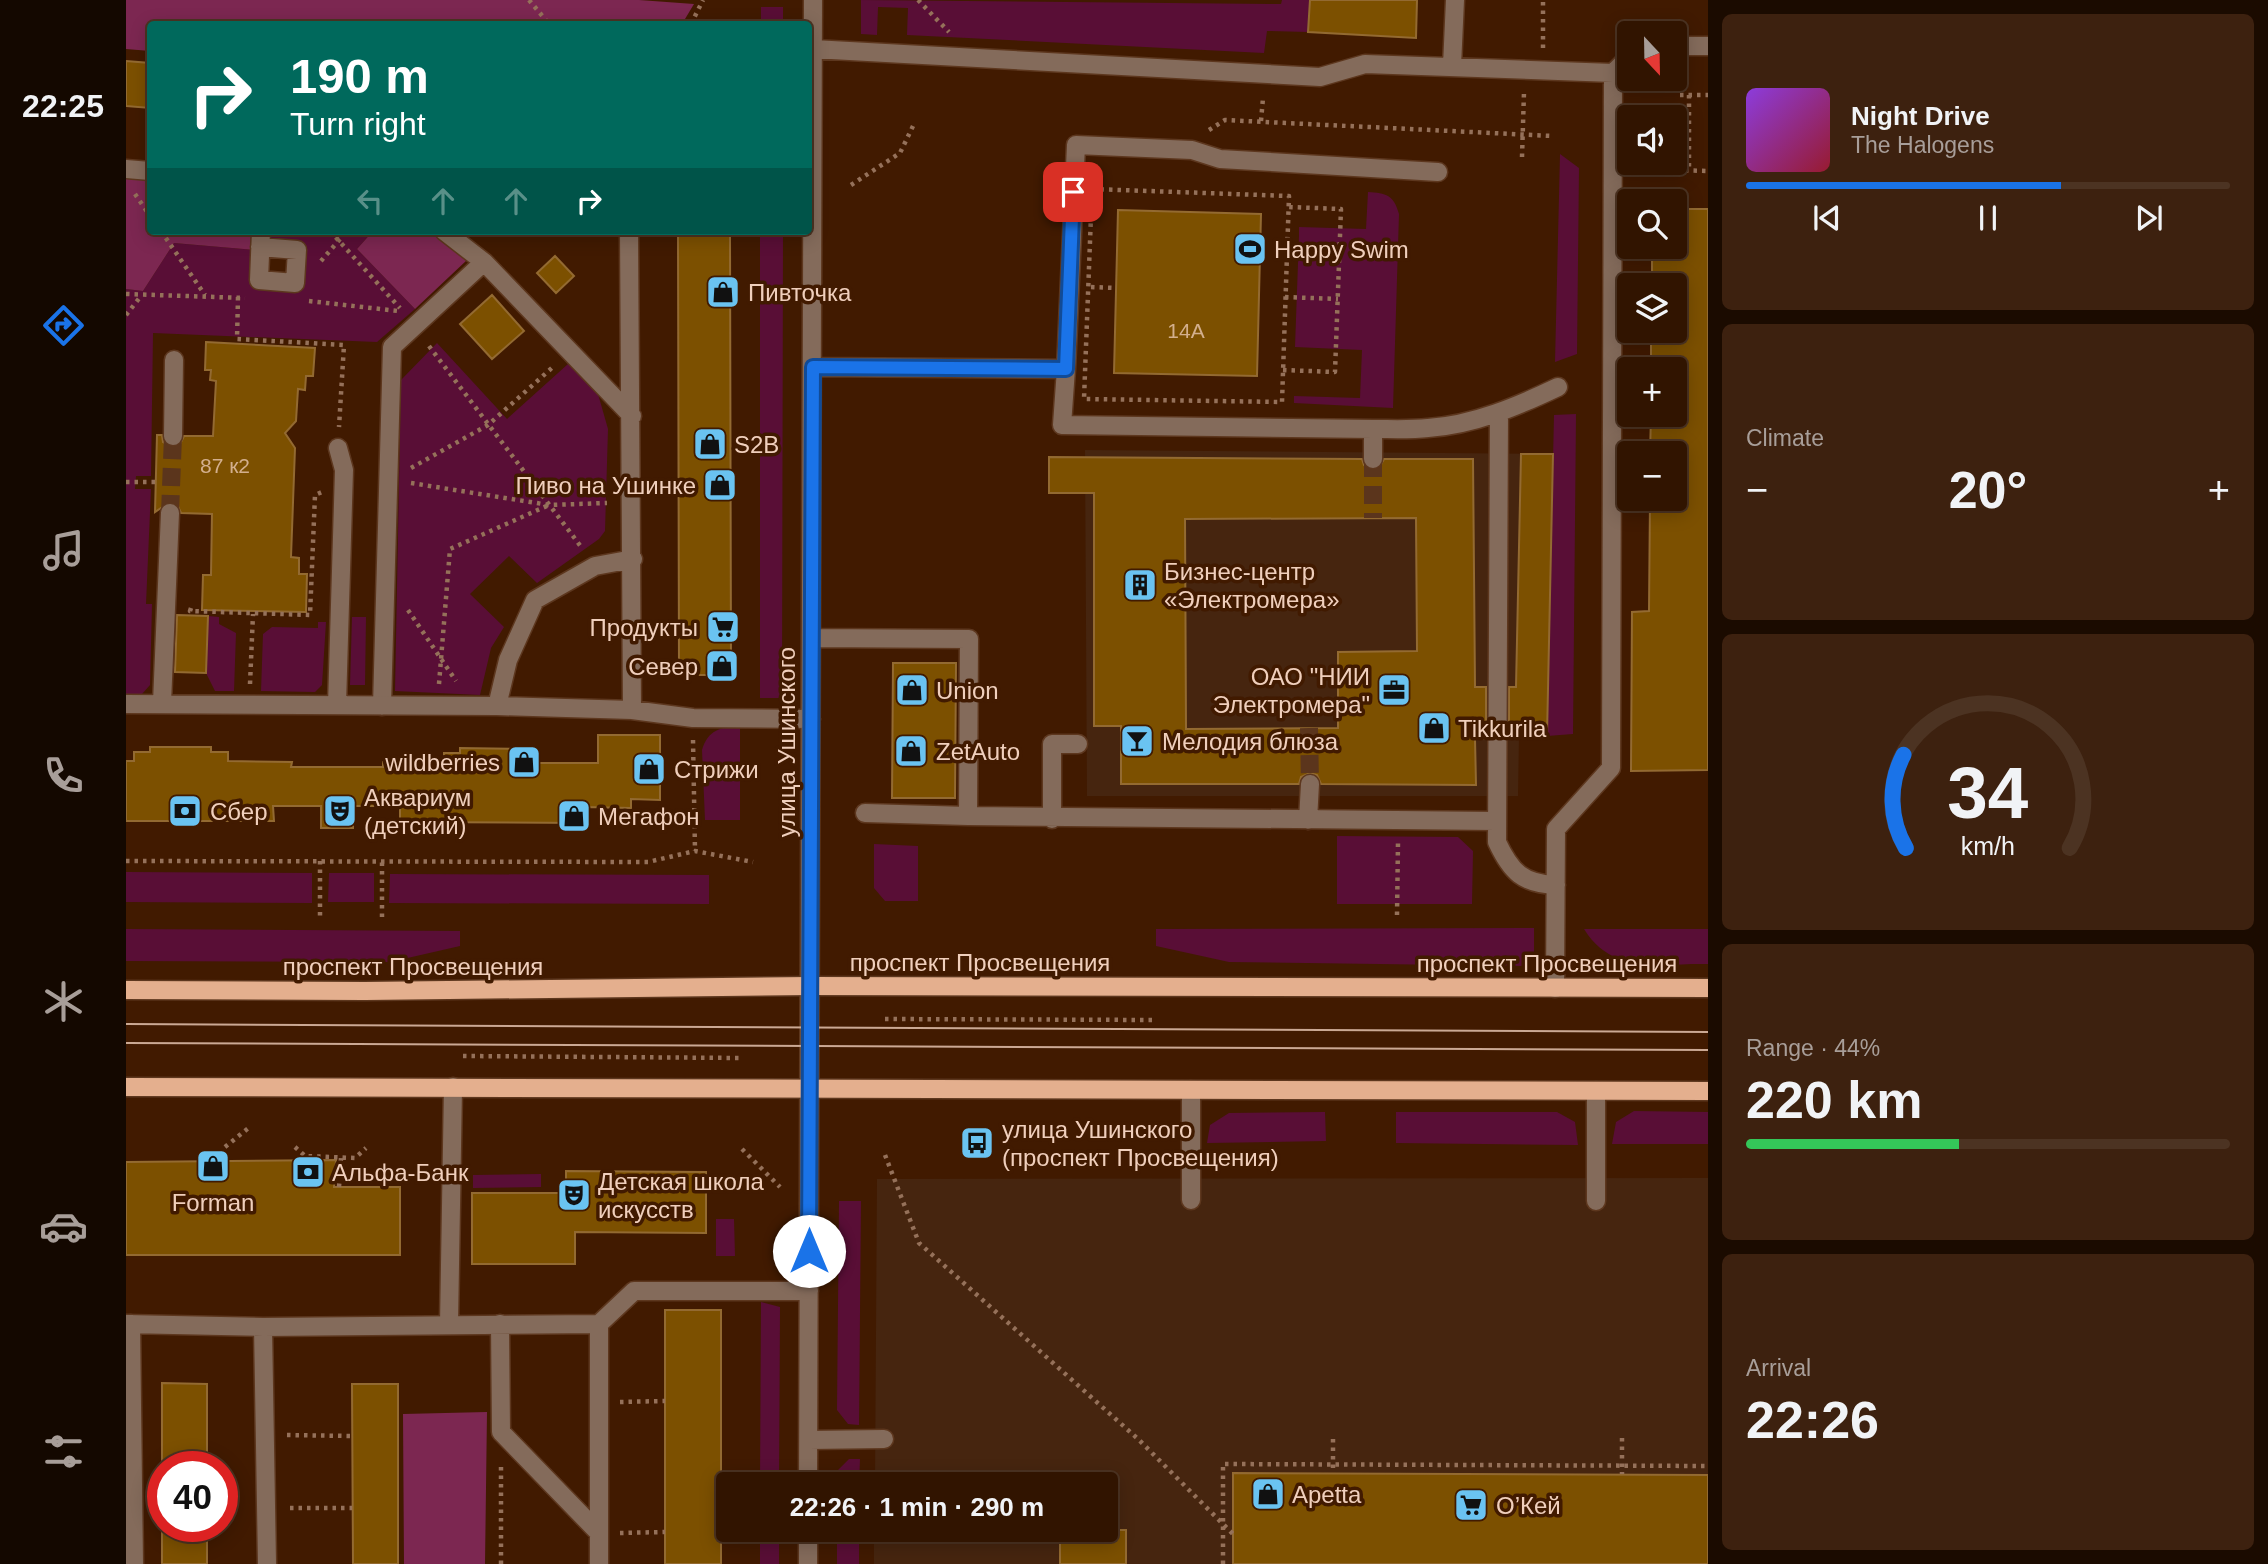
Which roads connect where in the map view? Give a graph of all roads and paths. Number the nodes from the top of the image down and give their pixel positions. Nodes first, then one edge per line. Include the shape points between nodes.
1 (529, 0) edge
2 (703, 0) edge
3 (813, 0) edge
4 (1455, 0) edge
5 (1543, 0) edge
6 (547, 21) edge
7 (692, 21) edge
8 (1687, 46) edge
9 (1708, 46) edge
10 (813, 49) junction
11 (1452, 66) junction
12 (1524, 69) junction
13 (1617, 69) edge
14 (1543, 71) junction
15 (1613, 73) junction
16 (1680, 94) dead end
17 (1708, 94) edge
18 (1689, 95) junction
19 (913, 126) dead end
20 (1523, 135) junction
21 (1553, 136) dead end
22 (1192, 150) junction
23 (1522, 157) dead end
24 (126, 169) edge
25 (1708, 170) edge
26 (147, 171) edge
27 (1689, 171) joint
28 (1438, 172) dead end
29 (850, 185) dead end
30 (132, 190) dead end
31 (1289, 207) junction
32 (147, 212) edge
33 (164, 235) edge
34 (334, 235) edge
35 (449, 235) edge
36 (629, 235) edge
37 (484, 262) junction
38 (141, 295) dead end
39 (206, 296) dead end
40 (1285, 297) junction
41 (239, 298) dead end
42 (1338, 299) junction
43 (126, 315) edge
44 (415, 327) junction
45 (570, 352) junction
46 (174, 360) dead end
47 (813, 367) junction
48 (1066, 369) junction
49 (1283, 370) junction
50 (1558, 387) dead end
51 (1499, 412) junction
52 (632, 416) junction
53 (488, 425) junction
54 (1373, 429) junction
55 (173, 436) tunnel mouth
56 (338, 449) joint
57 (1373, 459) tunnel mouth
58 (389, 480) junction
59 (126, 482) edge
60 (156, 482) dead end
61 (633, 503) junction
62 (549, 505) junction
63 (170, 513) tunnel mouth
64 (633, 559) junction
65 (595, 566) junction
66 (384, 576) junction
67 (203, 611) dead end
68 (253, 614) junction
69 (305, 615) dead end
70 (811, 638) junction
71 (441, 657) junction
72 (126, 704) edge
73 (162, 704) junction
74 (337, 705) junction
75 (249, 706) junction
76 (382, 706) junction
77 (437, 706) junction
78 (471, 706) junction
79 (497, 706) junction
80 (632, 710) junction
81 (692, 718) junction
82 (811, 719) junction
83 (1078, 744) dead end
84 (1310, 784) tunnel mouth
85 (864, 813) dead end
86 (968, 816) junction
87 (1052, 819) junction
88 (1308, 820) junction
89 (1398, 820) junction
90 (1496, 821) junction
91 (695, 851) junction
92 (126, 861) edge
93 (320, 861) junction
94 (382, 861) junction
95 (753, 862) dead end
96 (1556, 885) junction
97 (1397, 915) dead end
98 (320, 917) dead end
99 (382, 917) dead end
100 (810, 986) junction
101 (1555, 988) junction
102 (1708, 988) edge
103 (126, 990) edge
104 (884, 1018) dead end
105 (1154, 1020) dead end
106 (463, 1056) dead end
107 (743, 1058) dead end
108 (126, 1087) edge
109 (453, 1087) junction
110 (810, 1088) junction
111 (1191, 1090) junction
112 (1596, 1091) junction
113 (1708, 1091) edge
114 (251, 1126) dead end
115 (225, 1147) dead end
116 (295, 1147) dead end
117 (366, 1148) dead end
118 (742, 1149) dead end
119 (886, 1155) dead end
120 (341, 1157) junction
121 (340, 1187) dead end
122 (780, 1187) dead end
123 (1191, 1200) dead end
124 (1596, 1201) dead end
125 (809, 1291) junction
126 (128, 1324) edge
127 (449, 1324) junction
128 (500, 1324) junction
129 (598, 1324) junction
130 (263, 1327) junction
131 (665, 1401) dead end
132 (599, 1402) junction
133 (501, 1432) junction
134 (265, 1435) junction
135 (352, 1436) dead end
136 (1333, 1438) dead end
137 (1622, 1438) dead end
138 (884, 1439) dead end
139 (809, 1440) junction
140 (1333, 1465) junction
141 (1622, 1465) junction
142 (1708, 1466) edge
143 (808, 1472) edge
144 (1333, 1473) dead end
145 (1622, 1475) dead end
146 (266, 1508) junction
147 (352, 1508) dead end
148 (1223, 1525) junction
149 (665, 1532) dead end
150 (599, 1533) junction
151 (1233, 1534) dead end
152 (808, 1542) edge
153 (134, 1564) edge
154 (267, 1564) edge
155 (501, 1564) edge
156 (599, 1564) edge
157 (808, 1564) edge
158 (1223, 1564) edge

1 - 6 path
2 - 7 path
3 - 10 street, улица Ушинского
4 - 11 street
5 - 14 path
8 - 9 street
10 - 11 street via 1306,77 1365,64
10 - 47 street, улица Ушинского
11 - 12 street
12 - 14 street
12 - 20 path
13 - 15 street
14 - 15 street
15 - 96 street via 1611,768 1556,829
16 - 18 path
17 - 18 path
18 - 27 path
19 - 29 path via 900,153
20 - 21 path
20 - 22 path via 1225,120 1206,132
20 - 23 path
22 - 28 street via 1220,159
22 - 48 street via 1076,145
24 - 26 street
25 - 27 path
30 - 32 path
31 - 40 path
31 - 42 path via 1342,209
31 - 49 path via 1289,196 1092,189 1084,399 1282,402
33 - 39 path
34 - 44 path
35 - 37 street
36 - 52 street
37 - 44 street
37 - 45 street
38 - 43 path
40 - 42 path
40 - 49 path
41 - 56 path via 237,339 344,345
42 - 49 path via 1335,372
44 - 53 path
44 - 58 street via 392,347
45 - 52 street
45 - 53 path
46 - 55 street
47 - 48 street
47 - 70 street, улица Ушинского
48 - 54 street via 1062,425
50 - 51 street
51 - 54 street via 1429,428
51 - 90 street
52 - 61 street
53 - 58 path
53 - 62 path
54 - 57 street
56 - 74 street via 344,470
58 - 62 path
58 - 66 street
59 - 60 path
61 - 62 path
61 - 64 street
62 - 65 path
62 - 71 path via 450,548
63 - 73 street
64 - 65 street
64 - 80 street
65 - 79 street via 535,600 508,660
66 - 71 path
66 - 76 street
67 - 68 path
68 - 69 path
68 - 75 path
70 - 82 street, улица Ушинского
70 - 86 street via 969,639
71 - 77 path
71 - 78 path
72 - 73 street
73 - 75 street
74 - 75 street
74 - 76 street
76 - 77 street
77 - 78 street
78 - 79 street
79 - 80 street
80 - 81 street
81 - 82 street
81 - 91 path
82 - 100 street, улица Ушинского
83 - 87 street via 1052,744
84 - 88 street
85 - 86 street
86 - 87 street
87 - 88 street
88 - 89 street
89 - 90 street
89 - 97 path
90 - 96 street via 1497,842 1519,878 1536,885
91 - 94 path via 649,862
91 - 95 path
92 - 93 path
93 - 94 path
93 - 98 path
94 - 99 path
96 - 101 street
100 - 101 main road, проспект Просвещения
100 - 103 main road, проспект Просвещения
100 - 110 street, улица Ушинского
101 - 102 main road, проспект Просвещения
104 - 105 path
106 - 107 path
108 - 109 main road
109 - 110 main road
109 - 127 street
110 - 111 main road
110 - 125 street, улица Ушинского
111 - 112 main road
111 - 123 street
112 - 113 main road
112 - 124 street
114 - 115 path
116 - 120 path via 305,1156
117 - 120 path via 355,1158
118 - 122 path
119 - 148 path via 919,1243 1128,1429
120 - 121 path
125 - 129 street via 634,1291
125 - 139 street, улица Ушинского
126 - 130 street
126 - 153 street
127 - 128 street
127 - 130 street
128 - 129 street
128 - 133 street
129 - 132 street
130 - 134 street
131 - 132 path
132 - 150 street
133 - 150 street
133 - 155 path
134 - 135 path
134 - 146 street
136 - 140 path
137 - 141 path
138 - 139 street
139 - 143 street, улица Ушинского
140 - 141 path
140 - 144 path
140 - 148 path via 1223,1464
141 - 142 path
141 - 145 path
146 - 147 path
146 - 154 street
148 - 151 path
148 - 158 path
149 - 150 path
150 - 156 street
152 - 157 street

